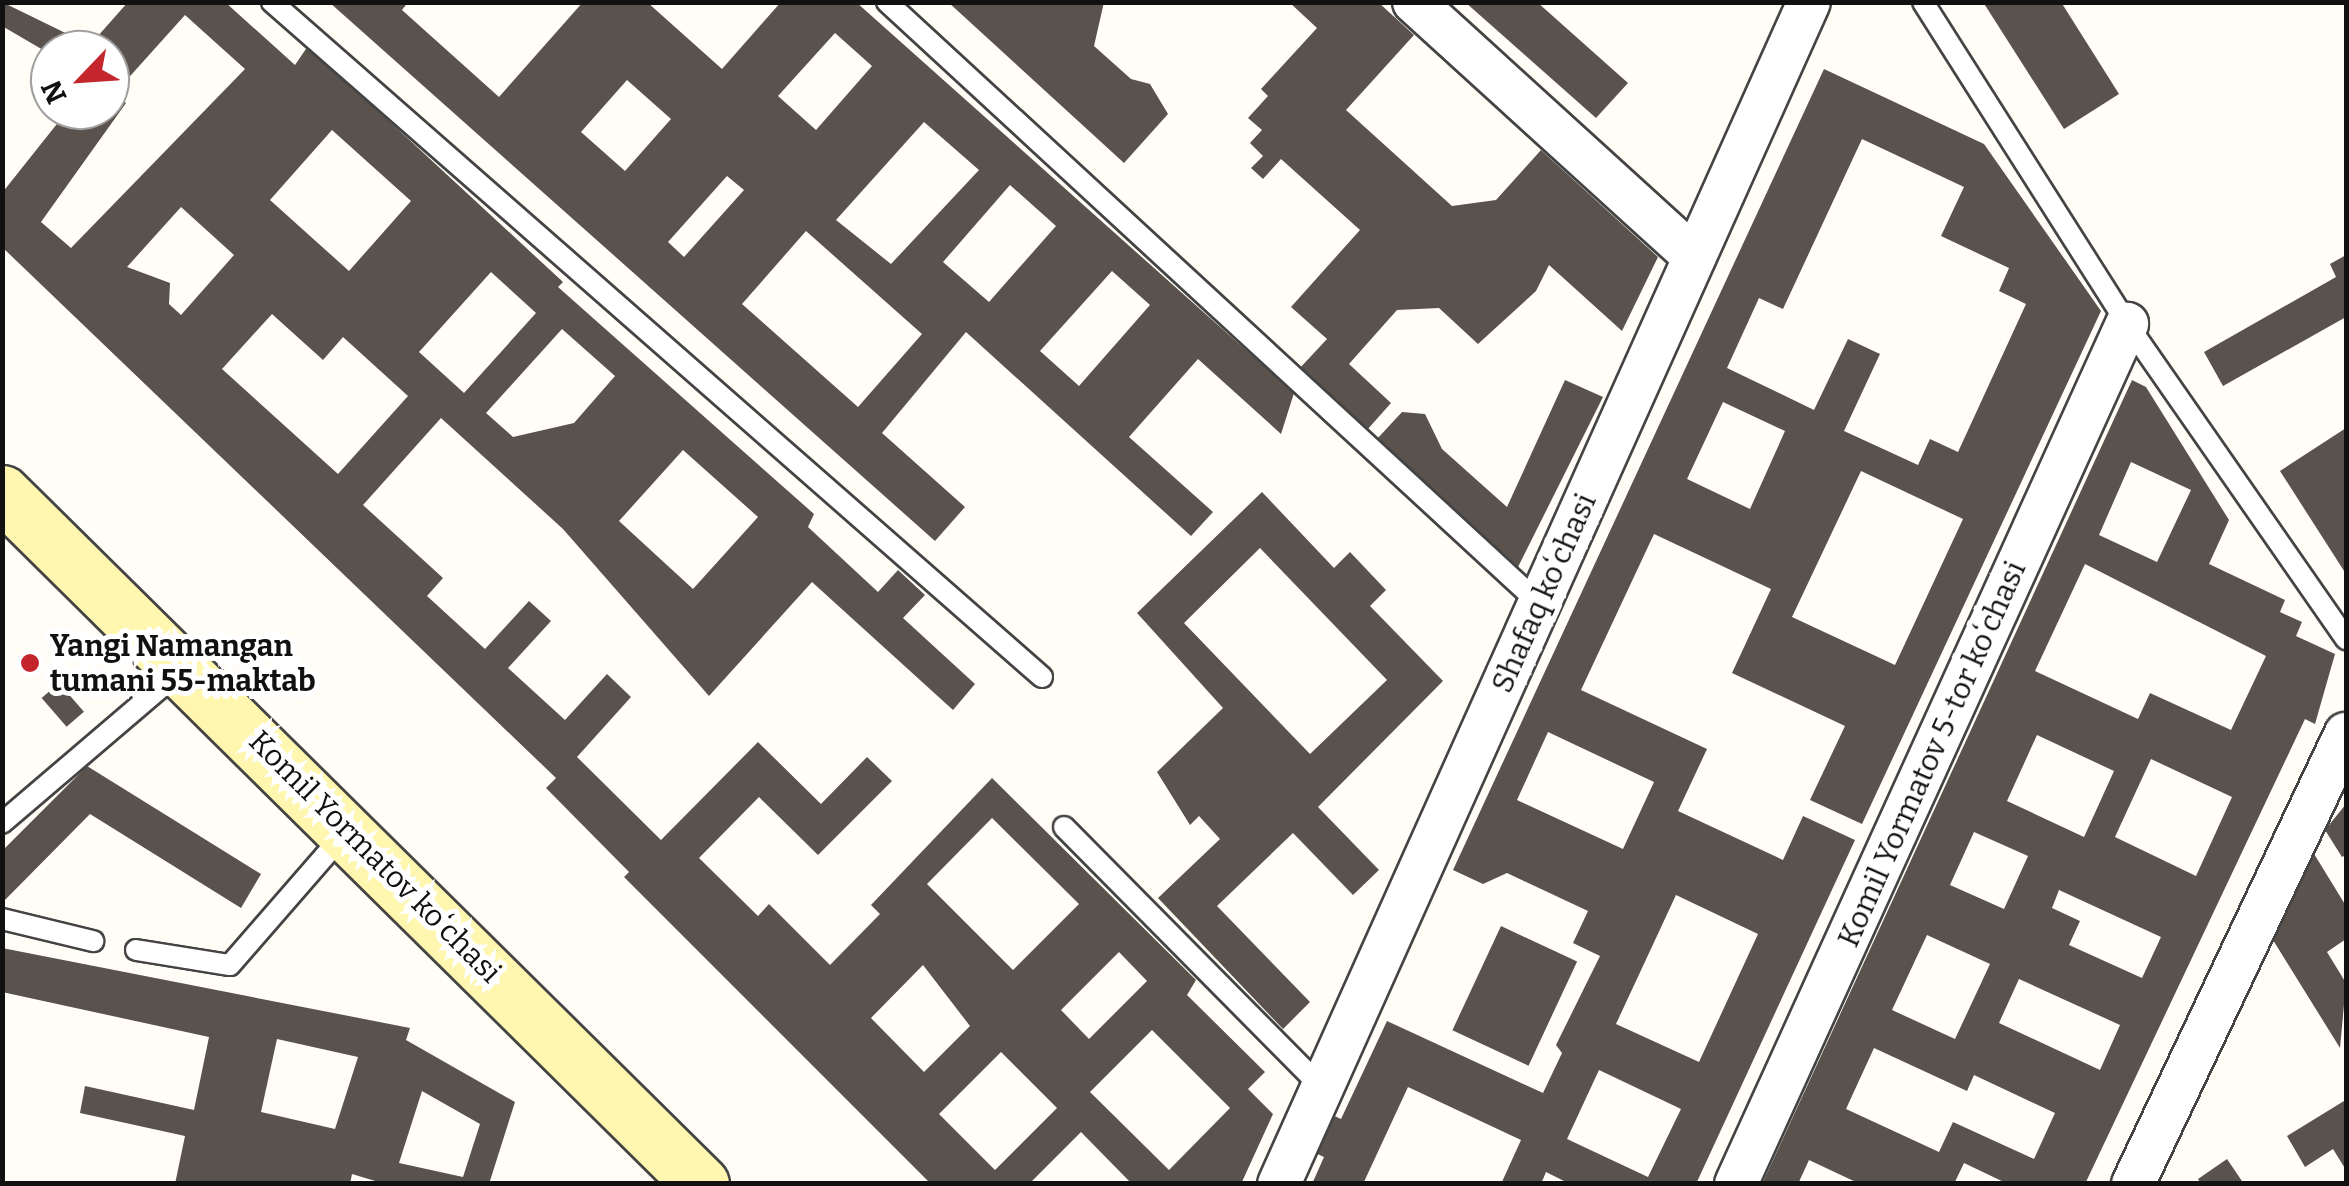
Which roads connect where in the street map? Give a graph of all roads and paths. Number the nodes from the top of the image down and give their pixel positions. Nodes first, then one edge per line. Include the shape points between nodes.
1 (272, 2) edge
2 (887, 2) edge
3 (1414, 2) edge
4 (1809, 2) edge
5 (1923, 2) edge
6 (1694, 258) junction
7 (2127, 324) junction
8 (2, 493) edge
9 (1538, 602) junction
10 (2346, 639) edge
11 (185, 667) junction
12 (1042, 677) dead end
13 (2346, 734) edge
14 (2, 823) edge
15 (1064, 827) dead end
16 (348, 830) junction
17 (2, 919) edge
18 (92, 941) dead end
19 (136, 950) dead end
20 (1320, 1086) junction
21 (701, 1184) edge
22 (1279, 1184) edge
23 (1736, 1184) edge
24 (2133, 1184) edge

1 - 12 lane
2 - 9 lane
3 - 6 street
4 - 6 street, Shafaq koʻchasi
5 - 7 lane
6 - 9 street, Shafaq koʻchasi
7 - 10 lane
7 - 23 street, Komil Yormatov 5-tor koʻchasi
8 - 11 street, Komil Yormatov koʻchasi
9 - 20 street, Shafaq koʻchasi
11 - 14 lane
11 - 16 street, Komil Yormatov koʻchasi
13 - 24 street
15 - 20 lane
16 - 19 lane via 230,965
16 - 21 street, Komil Yormatov koʻchasi
17 - 18 lane
20 - 22 street, Shafaq koʻchasi

